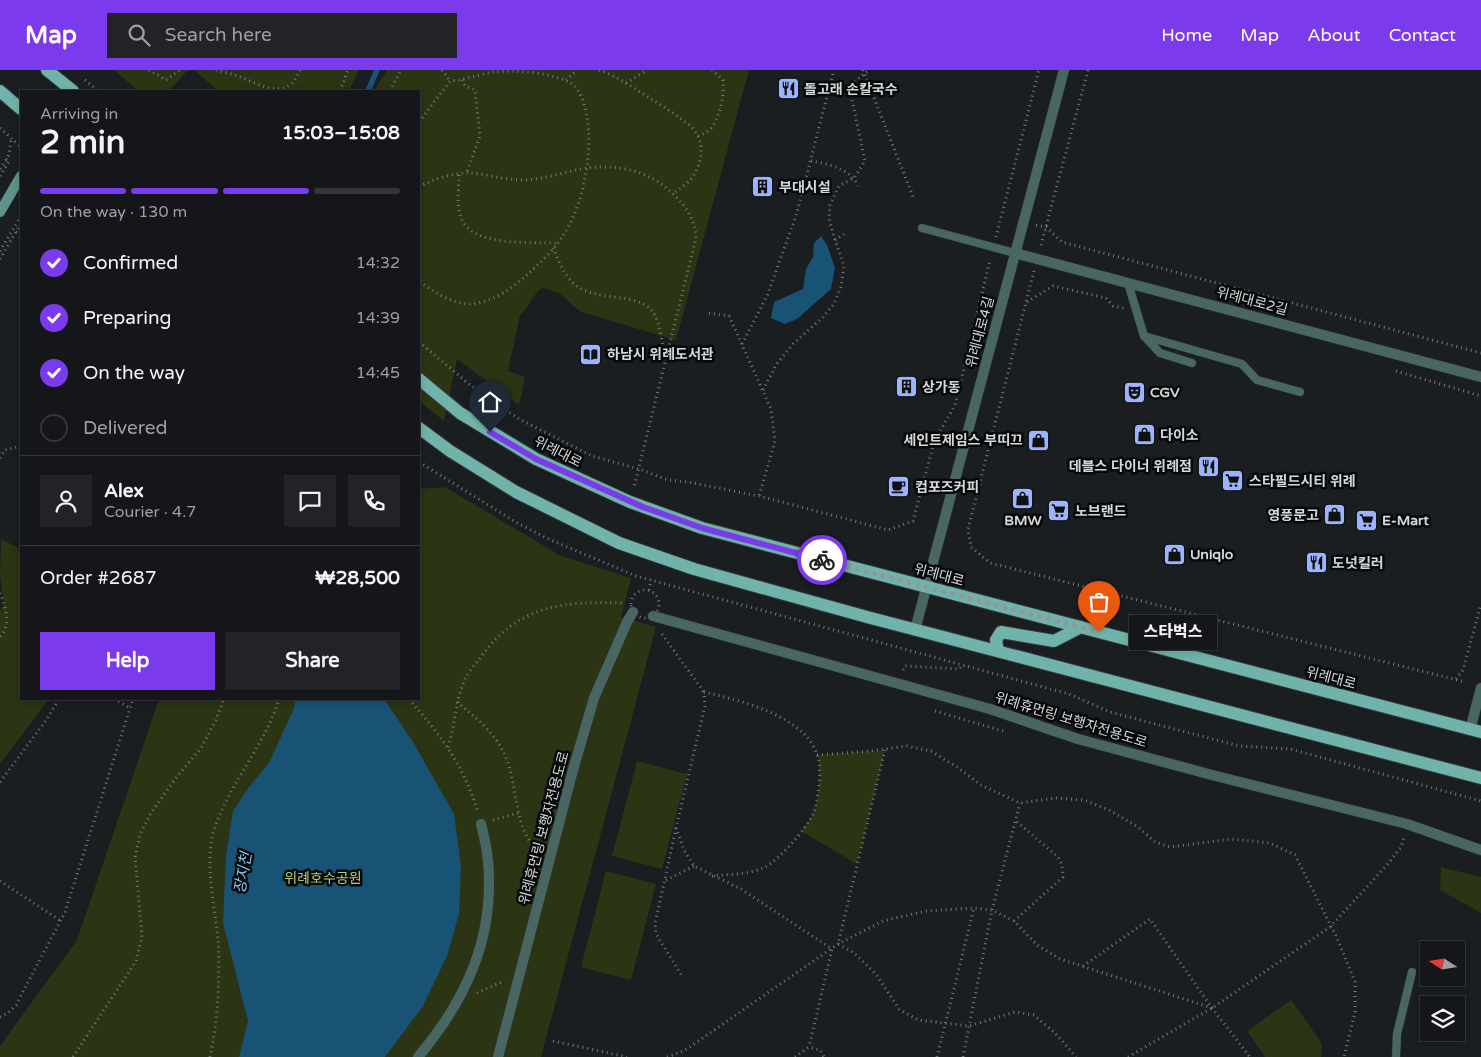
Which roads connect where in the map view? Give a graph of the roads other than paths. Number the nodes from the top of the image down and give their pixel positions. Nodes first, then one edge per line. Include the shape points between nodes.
1 (47, 70) edge
2 (1064, 70) edge
3 (72, 90) edge
4 (0, 91) edge
5 (20, 108) edge
6 (20, 178) edge
7 (0, 212) edge
8 (922, 228) dead end
9 (1015, 253) junction
10 (1128, 283) junction
11 (1144, 336) junction
12 (1192, 363) dead end
13 (1481, 377) edge
14 (420, 380) edge
15 (1300, 392) dead end
16 (420, 429) edge
17 (926, 587) junction
18 (632, 607) road end
19 (652, 616) dead end
20 (1080, 628) junction
21 (915, 630) junction
22 (998, 651) junction
23 (1481, 688) edge
24 (1476, 731) edge
25 (1481, 778) edge
26 (481, 824) road end
27 (1481, 850) edge
28 (1412, 972) dead end
29 (418, 1057) edge
30 (498, 1057) edge
31 (1396, 1057) edge

1 - 3 main road
2 - 9 street, 위례대로4길
4 - 5 main road
6 - 7 main road
8 - 9 lane
9 - 10 street, 위례대로2길
9 - 17 street, 위례대로4길
10 - 11 lane
10 - 13 street, 위례대로2길
11 - 12 lane via 1160,352
11 - 15 lane via 1242,364 1257,380
14 - 17 main road, 위례대로 via 460,413 536,459 630,502 702,528
16 - 21 main road via 516,492 619,543 694,568
17 - 20 main road, 위례대로
17 - 21 street, 위례대로4길
18 - 30 street, 위례휴먼링 보행자전용도로 via 594,698
19 - 27 street, 위례휴먼링 보행자전용도로 via 990,709 1078,739 1407,824
20 - 22 main road via 1054,641 1001,632 996,640
20 - 24 main road, 위례대로
21 - 22 main road
22 - 25 main road
23 - 24 street
26 - 29 street via 488,861 488,900 477,958 458,1001
28 - 31 lane via 1397,1034

